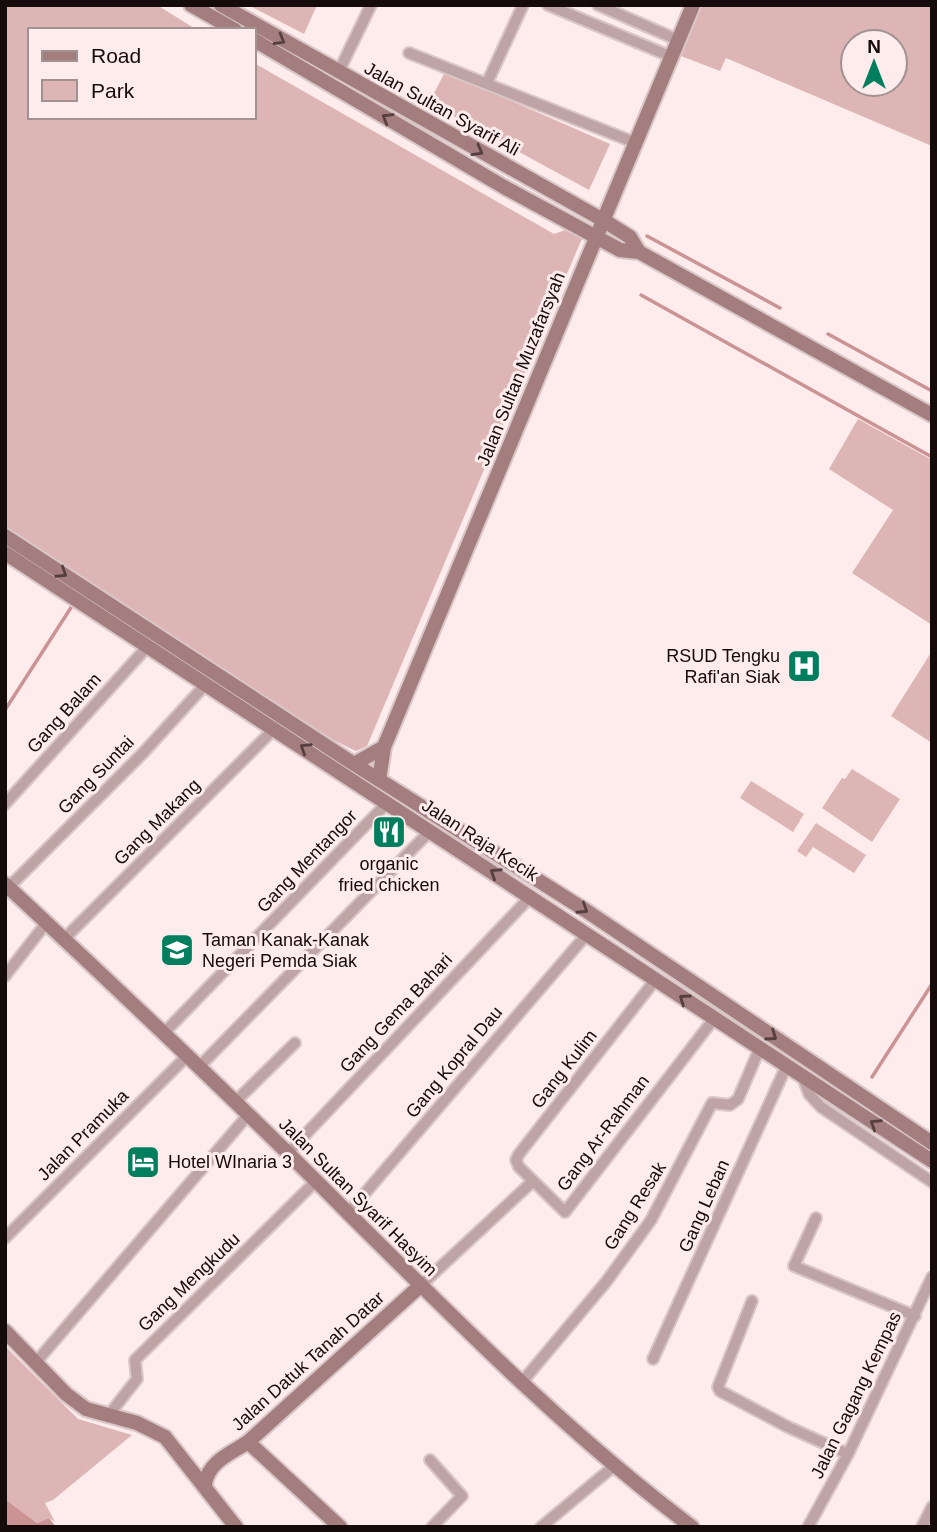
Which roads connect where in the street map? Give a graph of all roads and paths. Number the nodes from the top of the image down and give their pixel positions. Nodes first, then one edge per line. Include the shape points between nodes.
1 (191, 5) edge
2 (221, 5) edge
3 (371, 5) edge
4 (523, 5) edge
5 (548, 5) edge
6 (598, 5) edge
7 (693, 5) edge
8 (231, 28) edge
9 (678, 40) junction
10 (256, 41) edge
11 (409, 52) dead end
12 (672, 57) junction
13 (338, 74) junction
14 (488, 83) junction
15 (636, 143) junction
16 (603, 220) junction
17 (596, 235) junction
18 (639, 252) junction
19 (932, 415) edge
20 (5, 536) edge
21 (5, 553) edge
22 (148, 646) junction
23 (206, 684) junction
24 (252, 705) junction
25 (275, 728) junction
26 (384, 747) junction
27 (354, 764) junction
28 (379, 780) junction
29 (388, 802) junction
30 (5, 804) edge
31 (430, 831) junction
32 (7, 886) edge
33 (531, 896) junction
34 (47, 922) junction
35 (587, 934) junction
36 (63, 940) junction
37 (5, 976) edge
38 (656, 979) junction
39 (713, 1020) junction
40 (163, 1034) junction
41 (295, 1043) dead end
42 (759, 1050) junction
43 (186, 1057) junction
44 (786, 1067) junction
45 (198, 1068) junction
46 (803, 1077) junction
47 (234, 1102) junction
48 (248, 1115) junction
49 (932, 1143) edge
50 (287, 1154) junction
51 (932, 1161) edge
52 (316, 1181) junction
53 (532, 1182) junction
54 (932, 1182) edge
55 (348, 1213) junction
56 (816, 1217) dead end
57 (5, 1238) edge
58 (932, 1278) edge
59 (420, 1286) junction
60 (752, 1301) dead end
61 (915, 1316) junction
62 (5, 1331) edge
63 (653, 1359) dead end
64 (37, 1361) junction
65 (522, 1382) junction
66 (108, 1416) junction
67 (248, 1442) junction
68 (848, 1454) junction
69 (183, 1457) junction
70 (430, 1460) dead end
71 (219, 1461) junction
72 (614, 1466) junction
73 (205, 1484) junction
74 (932, 1507) edge
75 (236, 1527) edge
76 (340, 1527) edge
77 (432, 1527) edge
78 (541, 1527) edge
79 (692, 1527) edge
80 (808, 1527) edge
81 (922, 1527) edge

1 - 8 street
2 -> 13 street, Jalan Sultan Syarif Ali
3 - 13 street
4 - 14 street
5 - 12 street
6 - 9 street
7 - 9 street, Jalan Sultan Muzafarsyah
9 - 12 street, Jalan Sultan Muzafarsyah
17 -> 10 street, Jalan Sultan Syarif Ali via 504,187
11 - 14 street
12 - 15 street, Jalan Sultan Muzafarsyah
13 -> 16 street, Jalan Sultan Syarif Ali
14 - 15 street
15 - 16 street, Jalan Sultan Muzafarsyah
16 - 17 street, Jalan Sultan Muzafarsyah
16 - 18 street, Jalan Sultan Syarif Ali via 630,237
17 - 18 street, Jalan Sultan Syarif Ali via 620,250
17 - 26 street, Jalan Sultan Muzafarsyah
18 - 19 street, Jalan Sultan Syarif Ali
20 -> 24 street, Jalan Raja Kecik
21 - 22 street, Jalan Raja Kecik
22 - 23 street, Jalan Raja Kecik
22 - 30 street, Gang Balam
23 - 24 street, Jalan Raja Kecik
23 - 32 street, Gang Suntai via 143,753
24 - 25 street, Jalan Raja Kecik
24 - 27 street, Jalan Raja Kecik
29 -> 25 street, Jalan Raja Kecik
25 - 36 street, Gang Makang
26 - 27 street
26 - 28 street, Jalan Sultan Muzafarsyah
27 - 28 street, Jalan Raja Kecik
28 -> 49 street, Jalan Raja Kecik via 585,910
29 - 31 street, Jalan Raja Kecik
29 - 40 street, Gang Mentangor
33 -> 31 street, Jalan Raja Kecik
31 - 45 street
32 - 34 street, Jalan Sultan Syarif Hasyim
33 - 35 street, Jalan Raja Kecik
33 - 50 street, Gang Gema Bahari
34 - 36 street, Jalan Sultan Syarif Hasyim
34 - 37 street
35 - 38 street, Jalan Raja Kecik
35 - 55 street, Gang Kopral Dau
36 - 40 street, Jalan Sultan Syarif Hasyim
39 -> 38 street, Jalan Raja Kecik
38 - 53 street, Gang Kulim via 519,1154 516,1160
39 - 42 street, Jalan Raja Kecik
39 - 53 street, Gang Ar-Rahman via 565,1212
40 - 43 street, Jalan Sultan Syarif Hasyim
41 - 47 street
42 - 44 street, Jalan Raja Kecik
42 - 65 street, Gang Resak via 737,1099 730,1105 712,1103 651,1220
43 - 45 street, Jalan Sultan Syarif Hasyim
43 - 57 street, Jalan Pramuka
44 - 46 street, Jalan Raja Kecik
44 - 63 street, Gang Leban
45 - 47 street, Jalan Sultan Syarif Hasyim
51 -> 46 street, Jalan Raja Kecik
46 - 54 street via 809,1094 821,1107
47 - 48 street, Jalan Sultan Syarif Hasyim
48 - 50 street, Jalan Sultan Syarif Hasyim
48 - 64 street
50 - 52 street, Jalan Sultan Syarif Hasyim
52 - 55 street, Jalan Sultan Syarif Hasyim
52 - 66 street, Gang Mengkudu via 135,1360 137,1379
53 - 59 street, Gang Ar-Rahman
55 - 59 street, Jalan Sultan Syarif Hasyim
56 - 61 street via 794,1266
58 - 61 street, Jalan Gagang Kempas
59 - 65 street, Jalan Sultan Syarif Hasyim
59 - 67 street, Jalan Datuk Tanah Datar
60 - 68 street via 718,1380 720,1391
61 - 68 street, Jalan Gagang Kempas
62 - 64 street
64 - 66 street via 66,1394 86,1409
65 - 72 street, Jalan Sultan Syarif Hasyim
66 - 69 street via 153,1430
67 - 71 street, Jalan Datuk Tanah Datar
67 - 76 street
68 - 80 street, Jalan Gagang Kempas
69 - 71 street
69 - 73 street
70 - 77 street via 462,1496
71 - 73 street
72 - 78 street
72 - 79 street, Jalan Sultan Syarif Hasyim
73 - 75 street
74 - 81 street

